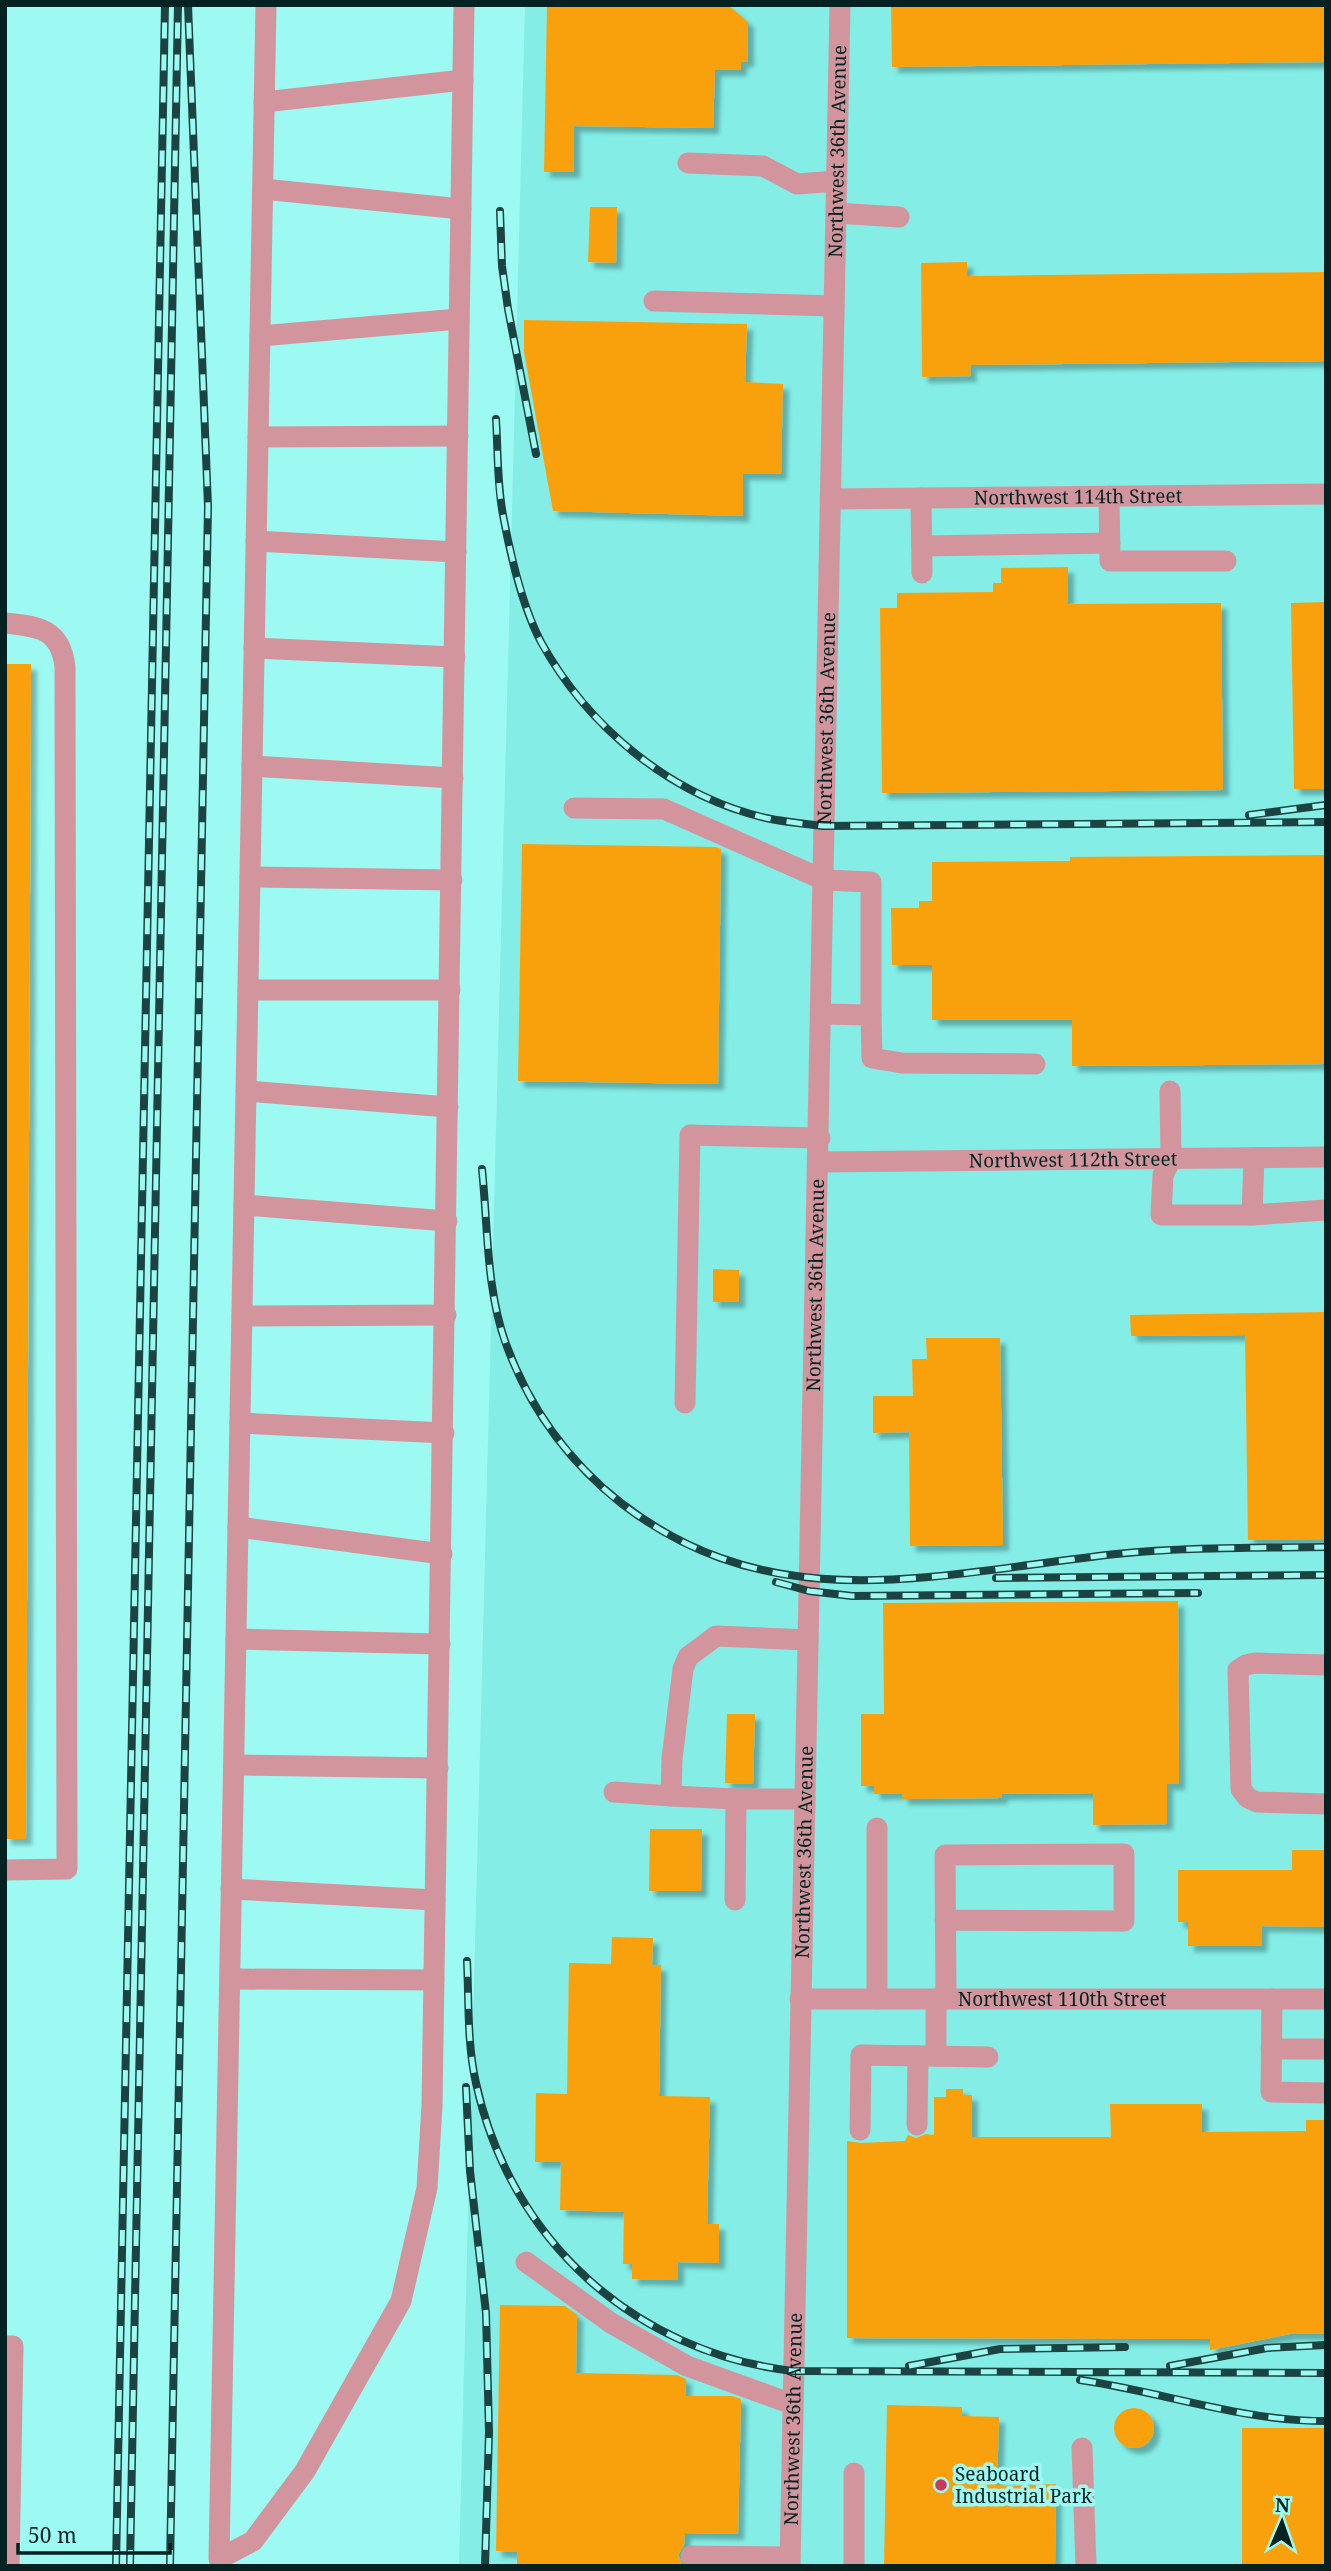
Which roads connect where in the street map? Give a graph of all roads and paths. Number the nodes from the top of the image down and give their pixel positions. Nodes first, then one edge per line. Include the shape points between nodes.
1 (266, 5) edge
2 (464, 5) edge
3 (840, 5) edge
4 (463, 80) junction
5 (264, 102) junction
6 (688, 163) dead end
7 (837, 181) junction
8 (262, 190) junction
9 (461, 209) junction
10 (836, 213) junction
11 (899, 217) dead end
12 (654, 301) dead end
13 (834, 306) junction
14 (460, 319) junction
15 (260, 336) junction
16 (458, 436) junction
17 (258, 437) junction
18 (1326, 494) edge
19 (1108, 496) junction
20 (921, 498) junction
21 (831, 499) junction
22 (256, 541) junction
23 (1110, 542) junction
24 (922, 546) junction
25 (456, 552) junction
26 (1226, 561) dead end
27 (922, 573) dead end
28 (5, 623) edge
29 (254, 648) junction
30 (455, 657) junction
31 (252, 766) junction
32 (453, 778) junction
33 (574, 808) dead end
34 (250, 877) junction
35 (452, 880) junction
36 (824, 880) junction
37 (248, 990) junction
38 (450, 990) junction
39 (822, 1014) junction
40 (871, 1015) junction
41 (1035, 1064) dead end
42 (246, 1091) junction
43 (1170, 1091) dead end
44 (449, 1107) junction
45 (820, 1138) junction
46 (1326, 1157) edge
47 (1254, 1158) junction
48 (1171, 1159) junction
49 (819, 1162) junction
50 (244, 1205) junction
51 (1326, 1210) edge
52 (1252, 1215) junction
53 (447, 1221) junction
54 (446, 1315) junction
55 (242, 1316) junction
56 (685, 1403) dead end
57 (240, 1423) junction
58 (444, 1433) junction
59 (238, 1527) junction
60 (442, 1554) junction
61 (236, 1639) junction
62 (808, 1640) junction
63 (440, 1644) junction
64 (1326, 1665) edge
65 (233, 1765) junction
66 (438, 1768) junction
67 (614, 1792) dead end
68 (671, 1796) junction
69 (805, 1798) junction
70 (736, 1799) junction
71 (1326, 1804) edge
72 (877, 1828) dead end
73 (5, 1870) edge
74 (231, 1889) junction
75 (435, 1900) junction
76 (735, 1900) dead end
77 (945, 1920) junction
78 (230, 1979) junction
79 (434, 1980) junction
80 (800, 1999) junction
81 (877, 1999) junction
82 (941, 1999) junction
83 (1272, 1999) junction
84 (1326, 1999) edge
85 (1271, 2049) junction
86 (1326, 2049) edge
87 (927, 2056) junction
88 (988, 2057) dead end
89 (1326, 2093) edge
90 (917, 2125) dead end
91 (860, 2130) dead end
92 (526, 2262) dead end
93 (5, 2346) edge
94 (792, 2404) junction
95 (1082, 2448) dead end
96 (854, 2473) dead end
97 (691, 2556) dead end
98 (790, 2561) edge
99 (9, 2566) edge
100 (854, 2566) edge
101 (1086, 2566) edge

1 - 5 street
2 - 4 street
3 - 7 street, Northwest 36th Avenue
4 - 5 street
4 - 9 street
5 - 8 street
6 - 7 street via 763,166 797,184
7 - 10 street, Northwest 36th Avenue
8 - 9 street
8 - 15 street
9 - 14 street
10 - 11 street
10 - 13 street, Northwest 36th Avenue
12 - 13 street
13 - 21 street, Northwest 36th Avenue
14 - 15 street
14 - 16 street
15 - 17 street
16 - 17 street
16 - 25 street
17 - 22 street
18 - 19 street, Northwest 114th Street
19 - 20 street, Northwest 114th Street
19 - 23 street
20 - 21 street, Northwest 114th Street
20 - 24 street
21 - 36 street, Northwest 36th Avenue
22 - 25 street
22 - 29 street
23 - 24 street
23 - 26 street via 1110,561
24 - 27 street
25 - 30 street
28 - 73 street via 41,628 51,635 64,655 65,667 67,1869
29 - 30 street
29 - 31 street
30 - 32 street
31 - 32 street
31 - 34 street
32 - 35 street
33 - 36 street via 664,809
34 - 35 street
34 - 37 street
35 - 38 street
36 - 39 street, Northwest 36th Avenue
36 - 40 street via 871,882
37 - 38 street
37 - 42 street
38 - 44 street
39 - 40 street
39 - 45 street, Northwest 36th Avenue
40 - 41 street via 872,1058 902,1063
42 - 44 street
42 - 50 street
43 - 48 street
44 - 53 street
45 - 49 street, Northwest 36th Avenue
45 - 56 street via 690,1136
46 - 47 street, Northwest 112th Street
47 - 48 street, Northwest 112th Street
47 - 52 street
48 - 49 street, Northwest 112th Street
48 - 52 street via 1163,1175 1161,1215
49 - 62 street, Northwest 36th Avenue
50 - 53 street
50 - 55 street
51 - 52 street
53 - 54 street
54 - 55 street
54 - 58 street
55 - 57 street
57 - 58 street
57 - 59 street
58 - 60 street
59 - 60 street
59 - 61 street
60 - 63 street
61 - 63 street
61 - 65 street
62 - 68 street via 716,1636 688,1657 681,1682
62 - 69 street, Northwest 36th Avenue
63 - 66 street
64 - 71 street via 1255,1662 1238,1670 1241,1789 1257,1802
65 - 66 street
65 - 74 street
66 - 75 street
67 - 68 street
68 - 70 street
69 - 70 street
69 - 80 street, Northwest 36th Avenue
70 - 76 street
72 - 81 street
74 - 75 street
74 - 78 street
75 - 79 street
77 - 77 street via 945,1855 1124,1854 1124,1920
77 - 82 street
78 - 79 street
78 - 79 street via 219,2559 253,2541 306,2470 401,2301 427,2188
80 - 81 street, Northwest 110th Street
80 - 94 street, Northwest 36th Avenue
81 - 82 street, Northwest 110th Street
82 - 83 street, Northwest 110th Street
82 - 87 street
83 - 84 street, Northwest 110th Street
83 - 85 street
85 - 86 street
85 - 89 street via 1271,2092
87 - 88 street
87 - 90 street
87 - 91 street via 862,2055
92 - 94 street via 611,2323 687,2366
93 - 99 street via 13,2346
94 - 98 street, Northwest 36th Avenue
95 - 101 street
96 - 100 street
97 - 98 street

